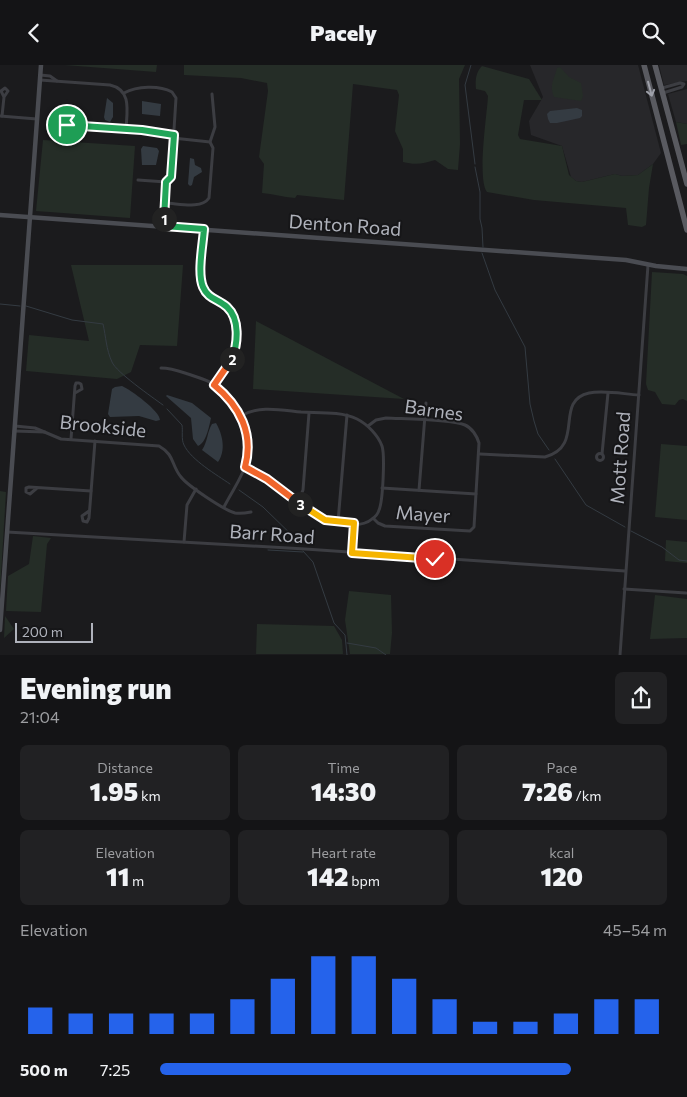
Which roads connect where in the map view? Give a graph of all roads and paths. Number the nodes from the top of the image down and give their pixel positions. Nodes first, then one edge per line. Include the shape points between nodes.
1 (41, 65) edge
2 (644, 65) edge
3 (655, 65) edge
4 (40, 78) junction
5 (686, 84) edge
6 (662, 91) junction
7 (124, 93) junction
8 (212, 94) dead end
9 (4, 97) dead end
10 (1, 116) edge
11 (37, 119) junction
12 (52, 125) dead end
13 (126, 129) junction
14 (174, 136) junction
15 (663, 140) junction
16 (675, 141) junction
17 (210, 142) junction
18 (671, 167) junction
19 (685, 177) junction
20 (138, 180) dead end
21 (166, 182) junction
22 (687, 185) edge
23 (165, 203) junction
24 (0, 215) edge
25 (29, 216) junction
26 (161, 226) junction
27 (204, 229) junction
28 (687, 230) edge
29 (648, 265) junction
30 (687, 269) edge
31 (162, 368) dead end
32 (214, 385) junction
33 (75, 393) dead end
34 (608, 393) junction
35 (639, 395) junction
36 (426, 403) dead end
37 (309, 413) junction
38 (347, 415) junction
39 (241, 416) junction
40 (424, 420) junction
41 (368, 426) junction
42 (14, 429) junction
43 (71, 439) junction
44 (94, 441) junction
45 (480, 453) junction
46 (602, 455) dead end
47 (245, 467) junction
48 (37, 488) dead end
49 (382, 488) junction
50 (196, 489) junction
51 (419, 490) junction
52 (91, 491) junction
53 (476, 495) junction
54 (298, 502) junction
55 (224, 507) junction
56 (89, 511) dead end
57 (251, 512) dead end
58 (374, 519) junction
59 (338, 522) junction
60 (354, 523) junction
61 (6, 532) junction
62 (184, 542) junction
63 (352, 553) junction
64 (625, 571) junction
65 (624, 589) junction
66 (686, 593) edge
67 (0, 630) edge
68 (620, 655) edge

1 - 4 street
2 -> 15 main road
3 - 6 main road
4 - 7 street via 50,76 58,81 110,85
4 - 11 street
5 - 6 street
6 - 16 main road
7 - 13 street via 128,103
7 - 14 street via 141,88 172,92 176,99
8 - 17 street via 215,127
9 - 10 street
10 - 11 street
11 - 25 street
12 - 13 street
13 - 14 street
14 - 17 street
14 - 21 street via 171,177
15 - 16 main road via 671,146
15 - 18 main road
16 - 19 main road
17 - 23 street via 213,148 208,200 199,205
18 - 19 main road via 678,165
18 - 28 main road
19 - 22 main road
20 - 21 street
21 - 23 street
23 - 26 street
24 - 25 street, Denton Road
25 - 26 street, Denton Road
25 - 42 street
26 - 27 street, Denton Road
27 - 29 street, Denton Road via 623,259
27 - 32 street via 202,286 209,296 227,307 236,323 233,354
29 - 30 street, Denton Road
29 - 35 street, Mott Road
31 - 32 street
32 - 39 street
33 - 43 street
34 - 35 street
34 - 45 street via 586,394 575,401 565,443 554,455
34 - 46 street
35 - 64 street, Mott Road
36 - 40 street
37 - 38 street
37 - 39 street via 259,409
37 - 54 street via 303,489
38 - 41 street
38 - 59 street
39 - 47 street via 249,445
40 - 41 street, Barnes via 383,418
40 - 45 street, Barnes via 468,427 478,439
40 - 51 street
41 - 49 street via 383,449
42 - 43 street, Brookside via 35,428 58,438
42 - 61 street
43 - 44 street, Brookside
44 - 50 street, Brookside via 159,446 172,457 181,477
44 - 52 street
45 - 53 street
47 - 54 street
47 - 55 street
48 - 52 street
49 - 51 street
49 - 58 street via 380,508
50 - 55 street, Brookside
50 - 62 street via 187,505
51 - 53 street
52 - 56 street
53 - 58 street, Mayer via 474,527 470,531 385,526
54 - 59 street via 321,518
55 - 57 street, Brookside via 234,512
58 - 60 street
59 - 60 street
60 - 63 street
61 - 62 street, Barr Road
61 - 67 street
62 - 63 street, Barr Road
63 - 64 street, Barr Road
64 - 65 street, Mott Road
65 - 66 street
65 - 68 street, Mott Road

